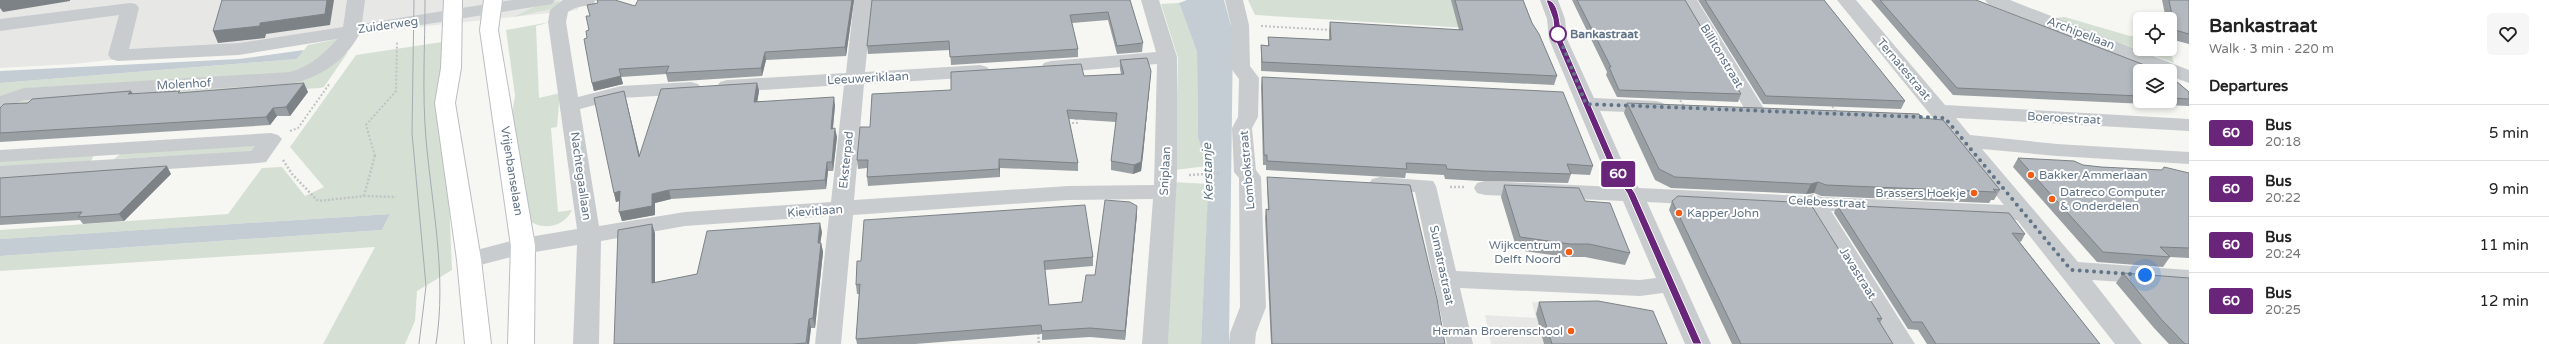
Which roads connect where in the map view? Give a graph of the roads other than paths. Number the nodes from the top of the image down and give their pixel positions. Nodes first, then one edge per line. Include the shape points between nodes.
1 (356, 0) edge
2 (587, 0) edge
3 (863, 0) edge
4 (1150, 0) edge
5 (1234, 0) edge
6 (1549, 0) edge
7 (1688, 0) edge
8 (1846, 0) edge
9 (1994, 0) edge
10 (495, 3) edge
11 (553, 5) edge
12 (453, 7) edge
13 (0, 25) edge
14 (352, 31) junction
15 (1167, 57) junction
16 (1035, 68) edge
17 (995, 70) edge
18 (2189, 76) edge
19 (855, 78) junction
20 (1576, 97) junction
21 (1681, 102) edge
22 (0, 104) edge
23 (571, 105) junction
24 (1777, 110) edge
25 (1732, 111) edge
26 (1756, 112) junction
27 (1935, 115) junction
28 (2189, 125) edge
29 (1964, 141) junction
30 (110, 149) junction
31 (0, 156) edge
32 (2189, 158) edge
33 (94, 167) junction
34 (0, 173) edge
35 (1250, 177) junction
36 (1272, 178) edge
37 (1359, 182) edge
38 (1485, 188) road end
39 (1164, 192) junction
40 (1631, 193) junction
41 (1813, 201) junction
42 (840, 209) junction
43 (2024, 213) junction
44 (589, 234) junction
45 (523, 246) junction
46 (469, 260) junction
47 (2071, 270) junction
48 (2189, 278) edge
49 (1446, 279) junction
50 (1671, 284) junction
51 (478, 344) edge
52 (521, 344) edge
53 (586, 344) edge
54 (828, 344) edge
55 (1155, 344) edge
56 (1242, 344) edge
57 (1460, 344) edge
58 (1698, 344) edge
59 (1902, 344) edge
60 (2129, 344) edge

1 - 14 street, Zuiderweg
2 - 11 street, Zuiderweg
3 - 19 street, Eksterpad
4 - 15 street, Sniplaan
5 - 35 street, Lombokstraat via 1240,28 1240,67 1257,79 1248,117 1242,128 1245,172
6 - 20 street
7 - 26 street, Billitonstraat
8 - 27 street, Ternatestraat
9 - 18 street, Archipellaan
10 - 11 street, Zuiderweg
10 - 12 street, Zuiderweg
10 - 45 main road, Vrijenbanselaan via 489,34 497,71
11 - 23 street, Nachtegaallaan
12 - 14 street, Zuiderweg
12 - 46 main road via 450,68 445,103
13 - 14 street via 130,8 118,55 239,49
14 - 22 street, Molenhof via 324,64 311,72 291,78 24,94
15 - 16 street
15 - 39 street, Sniplaan
17 - 19 street, Leeuweriklaan
19 - 23 street, Leeuweriklaan via 621,92
19 - 42 street, Eksterpad
20 - 21 street
20 - 40 street via 1615,170
23 - 44 street, Nachtegaallaan
24 - 26 street
25 - 26 street
27 - 28 street, Boeroestraat
27 - 29 street, Ternatestraat
29 - 32 street
29 - 43 street, Ternatestraat
30 - 31 street
30 - 33 street
30 - 33 street via 272,139 258,157
33 - 34 street
35 - 36 street
35 - 56 street, Lombokstraat via 1253,307 1243,333
37 - 49 street, Sumatrastraat via 1425,186
38 - 40 street
39 - 42 street, Kievitlaan via 1075,192
39 - 55 street, Sniplaan
40 - 41 street, Celebesstraat
40 - 50 street
41 - 43 street, Celebesstraat
41 - 59 street, Javastraat
42 - 44 street, Kievitlaan via 684,219
42 - 54 street, Eksterpad
43 - 47 street, Ternatestraat
44 - 45 street, Kievitlaan
44 - 53 street, Nachtegaallaan
45 - 46 street, Kievitlaan
45 - 52 main road, Vrijenbanselaan
46 - 51 main road
47 - 48 street
47 - 60 street, Ternatestraat
49 - 50 street via 1640,288
49 - 57 street, Sumatrastraat
50 - 58 street

